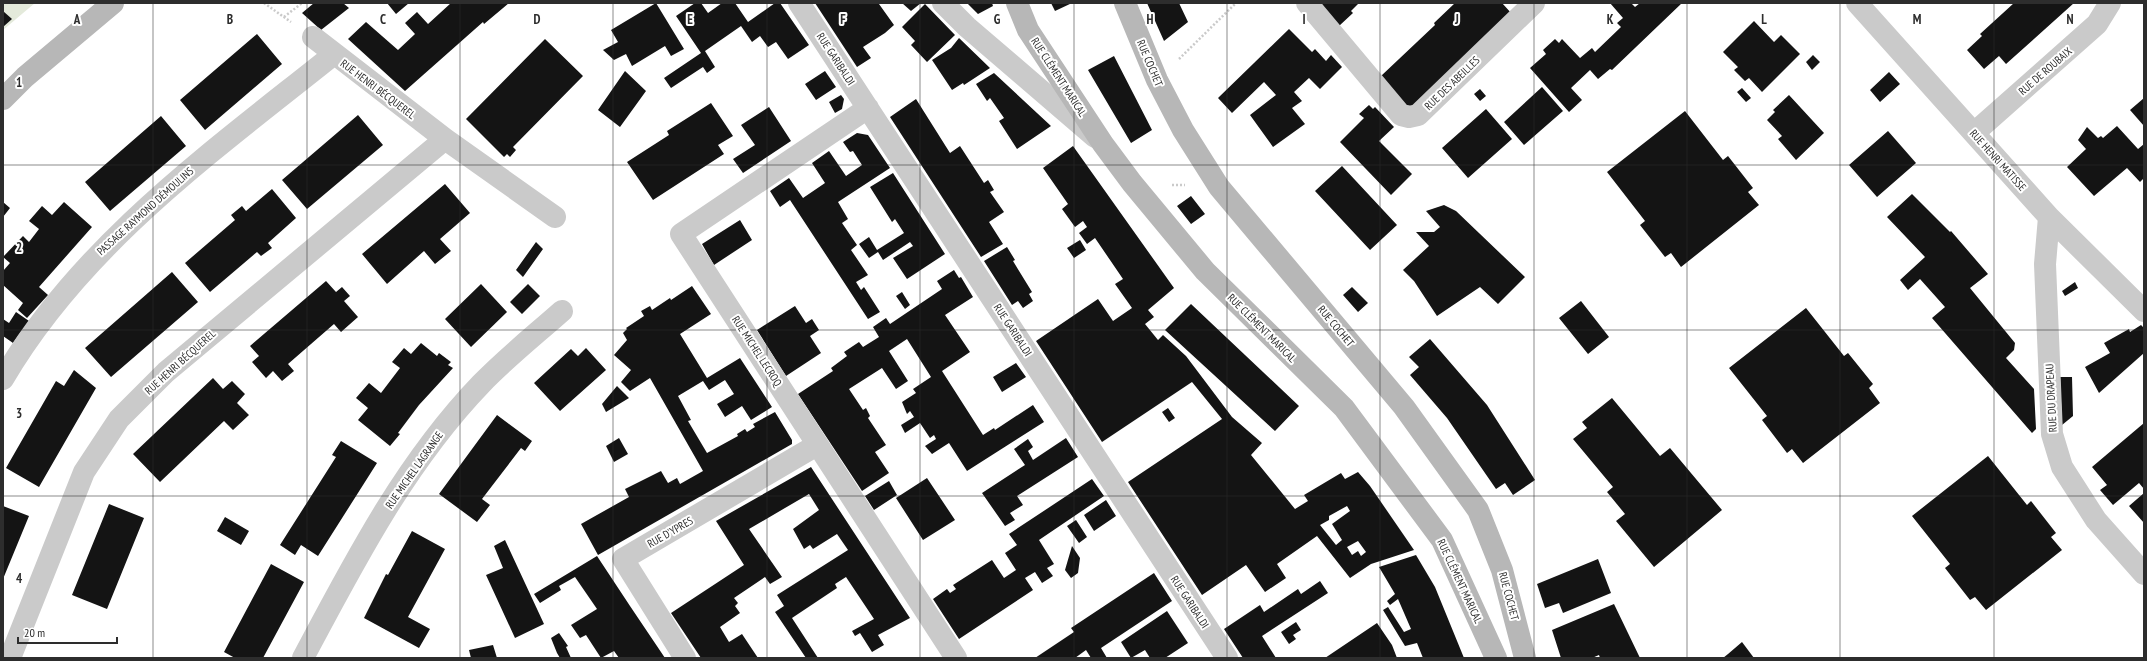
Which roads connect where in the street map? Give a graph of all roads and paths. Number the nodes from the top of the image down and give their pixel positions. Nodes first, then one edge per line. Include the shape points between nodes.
1 (113, 3) edge
2 (264, 3) edge
3 (302, 3) edge
4 (798, 3) edge
5 (943, 3) edge
6 (1017, 3) edge
7 (1125, 3) edge
8 (1236, 3) edge
9 (1307, 3) edge
10 (1534, 3) edge
11 (1857, 3) edge
12 (2110, 3) edge
13 (313, 37) dead end
14 (1192, 46) dead end
15 (333, 55) junction
16 (3, 99) edge
17 (868, 108) junction
18 (1974, 133) junction
19 (445, 139) junction
20 (1103, 144) junction
21 (1132, 183) junction
22 (1219, 187) junction
23 (2049, 217) junction
24 (555, 218) dead end
25 (562, 311) dead end
26 (2144, 312) edge
27 (3, 379) edge
28 (817, 445) junction
29 (2138, 567) edge
30 (10, 658) edge
31 (303, 658) edge
32 (685, 658) edge
33 (956, 658) edge
34 (1227, 658) edge
35 (1496, 658) edge
36 (1525, 658) edge

1 - 16 street via 25,77
2 - 3 path via 284,17
4 - 17 street, RUE GARIBALDI
5 - 20 street via 967,27
6 - 20 street, RUE CLÉMENT MARICAL via 1028,30
7 - 22 street, RUE COCHET via 1157,80 1183,130
8 - 14 path
9 - 10 street, RUE DES ABEILLES via 1401,115 1409,117 1418,115
11 - 18 street, RUE HENRI MATISSE
12 - 18 street, RUE DE ROUBAIX via 2097,24
13 - 15 street, RUE HENRI BÉCQUEREL
15 - 19 street, RUE HENRI BÉCQUEREL
15 - 27 street, PASSAGE RAYMOND DÉMOULINS via 167,189 96,256 22,347
17 - 28 street, RUE MICHEL LECROQ via 681,234
17 - 34 street, RUE GARIBALDI
18 - 23 street, RUE HENRI MATISSE
19 - 24 street, RUE HENRI BÉCQUEREL
19 - 30 street, RUE HENRI BÉCQUEREL via 166,372 119,419 84,472
20 - 21 street, RUE CLÉMENT MARICAL
21 - 22 path
21 - 35 street, RUE CLÉMENT MARICAL via 1204,271 1344,408 1442,540
22 - 36 street, RUE COCHET via 1404,407 1478,510 1502,570
23 - 26 street, RUE HENRI MATISSE
23 - 29 street, RUE DU DRAPEAU via 2045,264 2052,434 2062,467 2096,520
25 - 31 street, RUE MICHEL LAGRANGE via 481,383 439,432 404,481 358,554
28 - 32 street, RUE D'YPRES via 623,559
28 - 33 street, RUE MICHEL LECROQ

